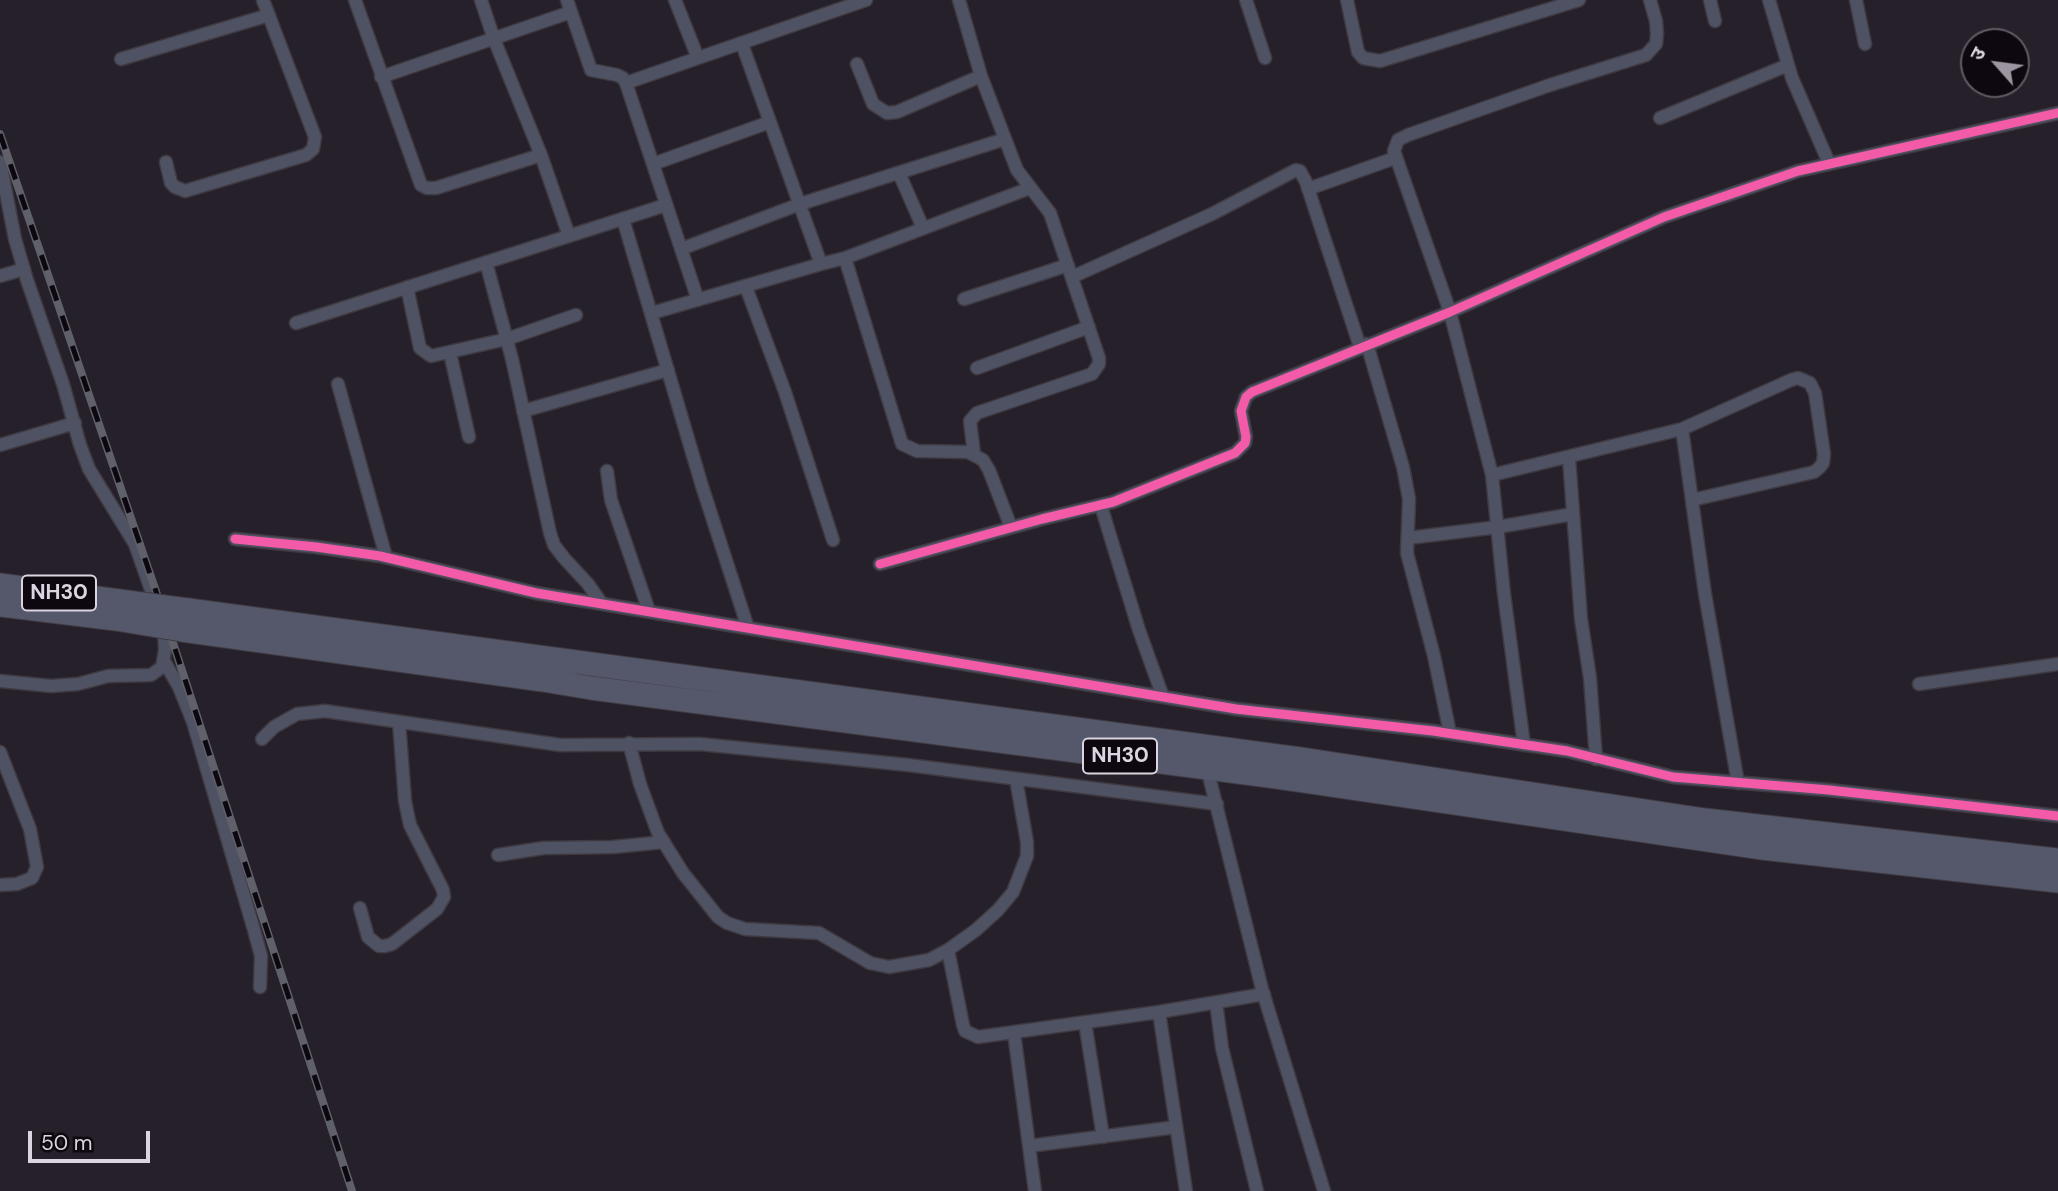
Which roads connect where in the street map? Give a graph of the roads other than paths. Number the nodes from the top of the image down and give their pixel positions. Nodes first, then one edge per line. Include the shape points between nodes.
1 (263, 0) edge
2 (355, 0) edge
3 (481, 0) edge
4 (675, 0) edge
5 (866, 0) edge
6 (959, 0) edge
7 (1246, 0) edge
8 (1347, 0) edge
9 (1579, 0) edge
10 (1650, 0) edge
11 (1710, 0) edge
12 (1769, 0) edge
13 (1856, 0) edge
14 (569, 6) edge
15 (268, 15) junction
16 (1715, 21) dead end
17 (494, 39) junction
18 (742, 44) junction
19 (1865, 44) dead end
20 (698, 58) junction
21 (1265, 58) dead end
22 (121, 60) dead end
23 (857, 64) dead end
24 (1788, 65) junction
25 (981, 76) junction
26 (382, 77) junction
27 (626, 83) junction
28 (2058, 113) edge
29 (1660, 118) dead end
30 (770, 122) junction
31 (1005, 139) junction
32 (541, 155) junction
33 (1395, 158) junction
34 (0, 162) edge
35 (166, 162) dead end
36 (1829, 163) junction
37 (653, 164) junction
38 (899, 173) junction
39 (1030, 188) junction
40 (1308, 189) junction
41 (800, 204) junction
42 (666, 205) junction
43 (623, 219) junction
44 (923, 228) junction
45 (569, 236) junction
46 (681, 249) junction
47 (845, 258) junction
48 (486, 262) junction
49 (821, 264) junction
50 (23, 269) junction
51 (1070, 271) junction
52 (0, 276) edge
53 (407, 287) junction
54 (746, 287) junction
55 (964, 299) dead end
56 (698, 300) junction
57 (1450, 312) junction
58 (652, 313) junction
59 (576, 315) dead end
60 (296, 323) dead end
61 (1089, 327) junction
62 (506, 339) junction
63 (1363, 346) junction
64 (450, 353) junction
65 (977, 368) dead end
66 (668, 370) junction
67 (338, 384) dead end
68 (523, 411) junction
69 (75, 423) junction
70 (1682, 429) junction
71 (469, 437) dead end
72 (0, 445) edge
73 (974, 454) junction
74 (1569, 458) junction
75 (607, 471) dead end
76 (1492, 475) junction
77 (1692, 500) junction
78 (1101, 506) junction
79 (1573, 514) junction
80 (1011, 527) junction
81 (1498, 527) junction
82 (1408, 538) junction
83 (235, 539) dead end
84 (833, 540) dead end
85 (386, 558) junction
86 (880, 564) dead end
87 (0, 585) edge
88 (602, 604) junction
89 (0, 605) edge
90 (118, 610) junction
91 (649, 611) junction
92 (185, 620) junction
93 (748, 628) junction
94 (164, 661) junction
95 (2058, 664) edge
96 (0, 681) edge
97 (1919, 684) dead end
98 (1163, 697) junction
99 (399, 722) junction
100 (1450, 733) junction
101 (262, 739) dead end
102 (629, 743) junction
103 (1524, 745) junction
104 (0, 752) edge
105 (1596, 759) junction
106 (1207, 768) junction
107 (1016, 779) junction
108 (1738, 783) junction
109 (1217, 804) junction
110 (2058, 816) edge
111 (664, 842) junction
112 (498, 855) dead end
113 (2058, 860) edge
114 (2058, 881) edge
115 (0, 885) edge
116 (360, 908) dead end
117 (948, 950) junction
118 (260, 987) dead end
119 (1264, 994) junction
120 (1216, 1002) junction
121 (1158, 1012) junction
122 (1085, 1023) junction
123 (1014, 1033) junction
124 (1176, 1127) junction
125 (1103, 1137) junction
126 (1030, 1146) junction
127 (1035, 1191) edge
128 (1186, 1191) edge
129 (1257, 1191) edge
130 (1324, 1191) edge

1 - 15 street
2 - 26 street
3 - 17 street
4 - 20 street
5 - 18 street
6 - 25 street
7 - 21 street
8 - 9 street via 1358,52 1363,58 1380,61
10 - 33 street via 1657,34 1656,44 1646,55 1408,135 1398,141
11 - 16 street
12 - 24 street
13 - 19 street
14 - 17 street
14 - 27 street via 591,70 617,75
15 - 22 street
15 - 35 street via 315,137 313,149 306,155 185,191 171,183
17 - 26 street
17 - 32 street
18 - 20 street
18 - 30 street
20 - 27 street
23 - 25 street via 873,104 887,113
24 - 29 street
24 - 36 street
25 - 31 street
26 - 32 street via 416,177 427,188
27 - 37 street
28 - 36 street
30 - 37 street
30 - 41 street
31 - 38 street
31 - 39 street
32 - 45 street
33 - 40 street
33 - 57 street
34 - 50 street
36 - 57 street via 1664,217
37 - 42 street
38 - 41 street
38 - 44 street
39 - 44 street
39 - 51 street via 1050,213
40 - 51 street via 1300,172 1289,172 1212,214
40 - 63 street
41 - 46 street
41 - 49 street
42 - 43 street
42 - 46 street
43 - 45 street
43 - 58 street
44 - 47 street
45 - 48 street
46 - 56 street
47 - 49 street
47 - 73 street via 902,444 917,451
48 - 53 street
48 - 62 street
49 - 54 street
50 - 52 street
50 - 69 street
51 - 55 street
51 - 61 street
53 - 60 street
53 - 64 street via 420,348 431,356
54 - 56 street
54 - 84 street
56 - 58 street
57 - 63 street
57 - 76 street
58 - 66 street
59 - 62 street
61 - 65 street
61 - 73 street via 1099,358 1092,374 977,413 970,421
62 - 64 street
62 - 68 street
63 - 78 street via 1246,397 1241,411 1245,443 1235,453
63 - 82 street via 1403,467 1409,499
64 - 71 street
66 - 68 street
66 - 93 street
67 - 85 street
68 - 88 street via 554,545
69 - 72 street
69 - 94 street via 89,469 124,523 147,573 164,627
70 - 74 street
70 - 77 street
70 - 77 street via 1798,378 1810,383 1815,393 1824,454 1819,468
73 - 80 street via 989,470
74 - 76 street
74 - 79 street
75 - 91 street via 611,500
76 - 81 street
77 - 108 street
78 - 80 street
78 - 98 street
79 - 81 street
79 - 105 street
80 - 86 street
81 - 82 street
81 - 103 street
82 - 100 street via 1411,571
83 - 85 street
85 - 88 street
87 - 90 highway, NH30
88 - 91 street
89 - 90 highway, NH30
90 - 92 highway, NH30, bridge
91 - 93 street
92 - 106 highway, NH30 via 591,688
92 - 113 highway, NH30 via 1314,761 1705,820
93 - 98 street
94 - 96 street via 151,675 108,676 78,684
94 - 118 street via 193,722 261,956
95 - 97 street
98 - 100 street
99 - 101 street via 325,711 297,714
99 - 102 street via 561,745
99 - 116 street via 405,801 444,897 437,909 385,946 368,937
100 - 103 street
102 - 107 street via 700,744
102 - 111 street via 649,811
103 - 105 street
104 - 115 street via 30,829 37,867 32,878
105 - 108 street via 1673,777
106 - 109 street
106 - 114 highway, NH30 via 1762,848
107 - 109 street
107 - 117 street via 1027,842 1021,875 998,910
108 - 110 street
109 - 119 street
111 - 112 street via 542,848
111 - 117 street via 705,903 727,923 745,929 819,933 878,965 905,966
117 - 123 street via 965,1031 978,1037
119 - 120 street
119 - 130 street
120 - 121 street
120 - 129 street via 1222,1048
121 - 122 street
121 - 124 street
122 - 123 street
122 - 125 street
123 - 126 street
124 - 125 street
124 - 128 street
125 - 126 street
126 - 127 street

